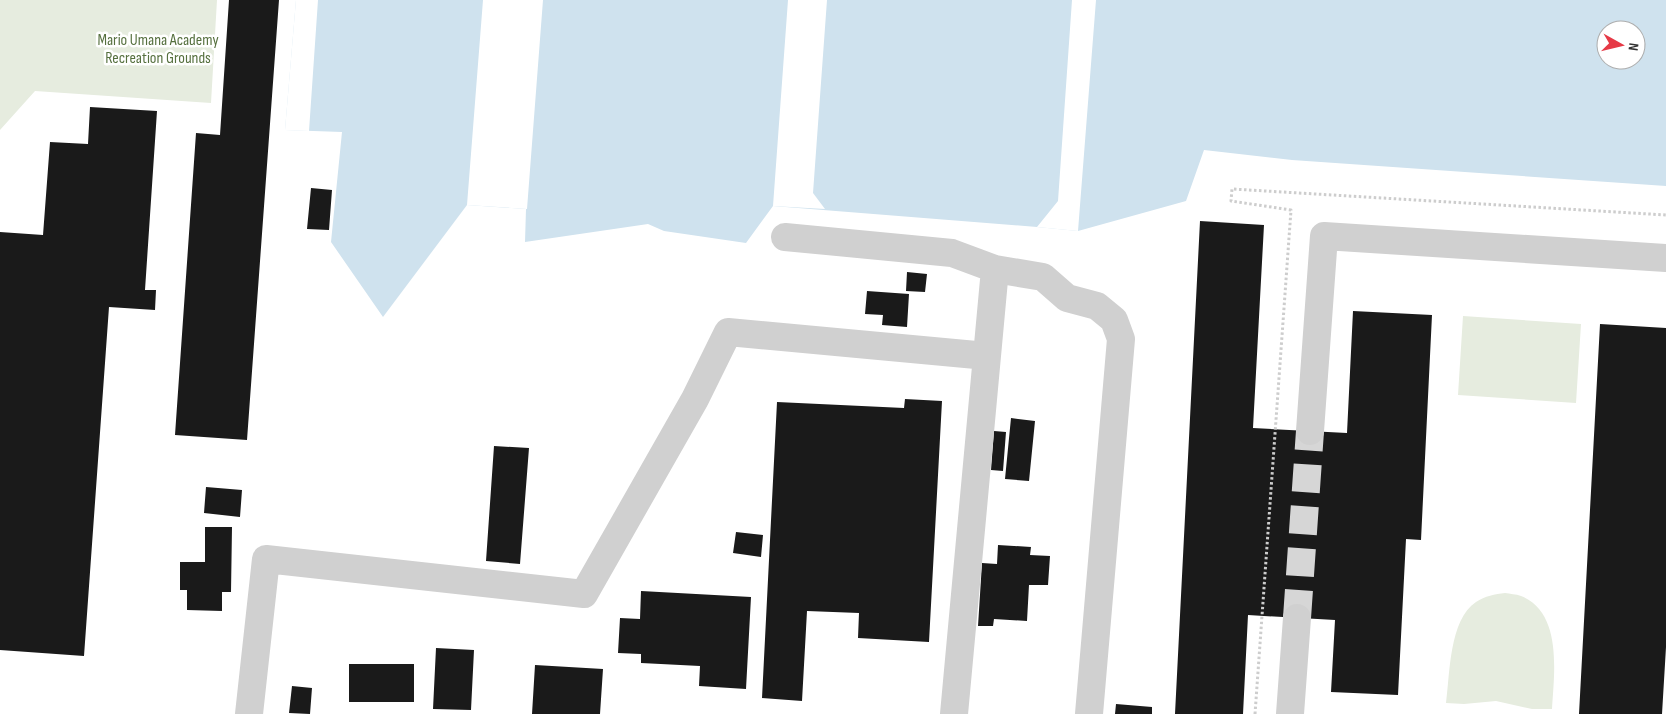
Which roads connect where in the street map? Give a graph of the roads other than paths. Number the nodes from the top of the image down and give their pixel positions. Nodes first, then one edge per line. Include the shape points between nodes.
1 (785, 237) dead end
2 (1666, 258) edge
3 (995, 269) junction
4 (987, 356) junction
5 (1310, 431) tunnel mouth
6 (1297, 618) tunnel mouth
7 (249, 714) edge
8 (954, 714) edge
9 (1089, 714) edge
10 (1290, 714) edge

1 - 3 lane via 952,253
2 - 5 lane via 1324,236
3 - 4 lane
3 - 9 lane via 1043,277 1067,298 1096,306 1114,320 1121,339
4 - 7 lane via 728,332 695,400 584,594 266,559
4 - 8 lane
6 - 10 lane

